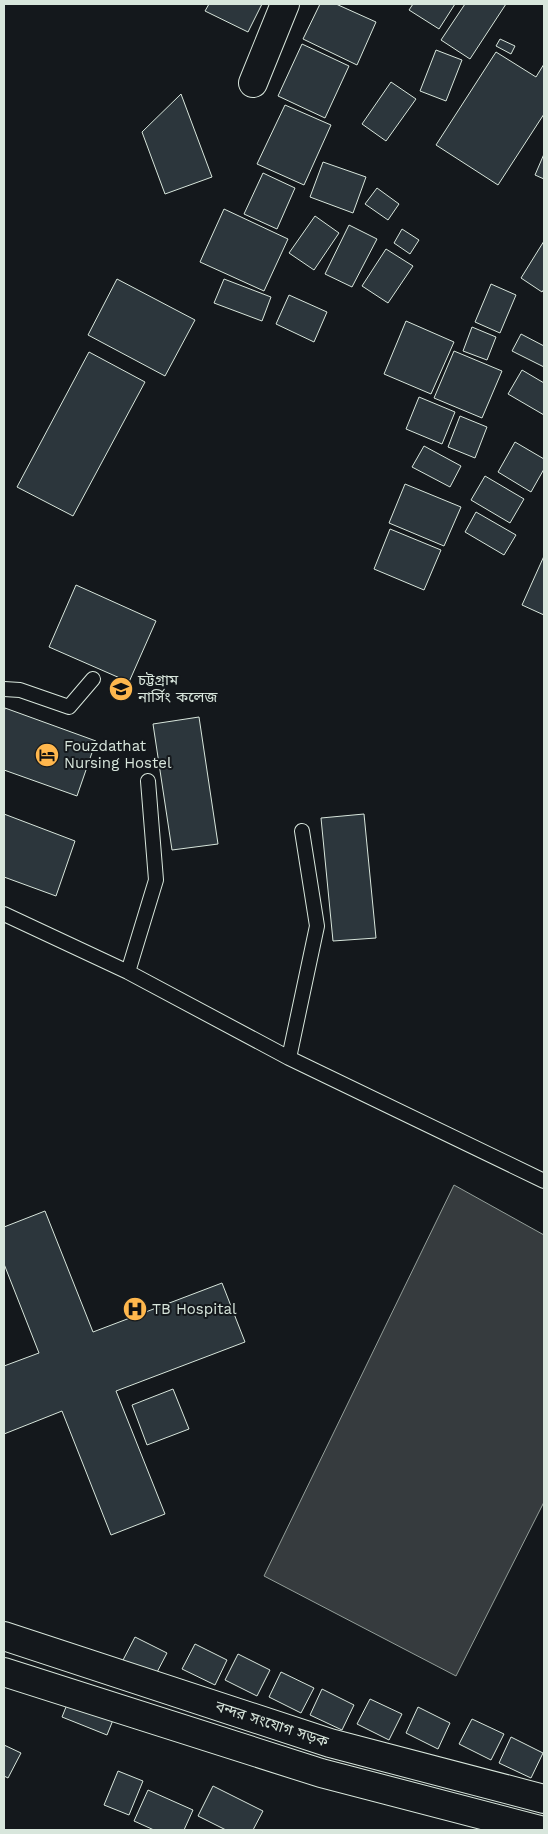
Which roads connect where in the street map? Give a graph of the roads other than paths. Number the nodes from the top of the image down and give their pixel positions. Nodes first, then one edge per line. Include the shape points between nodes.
1 (285, 4) edge
2 (254, 83) dead end
3 (93, 679) dead end
4 (4, 689) edge
5 (148, 781) dead end
6 (302, 831) dead end
7 (4, 914) edge
8 (128, 972) junction
9 (289, 1058) junction
10 (544, 1181) edge
11 (4, 1636) edge
12 (4, 1672) edge
13 (544, 1799) edge
14 (540, 1830) edge

1 - 2 main road
3 - 4 lane via 69,707 20,690
5 - 8 lane via 156,880
6 - 9 lane via 317,926
7 - 8 lane
8 - 9 lane
9 - 10 lane
11 - 13 main road, বন্দর সংযোগ সড়ক via 330,1743
12 - 14 main road via 321,1773

